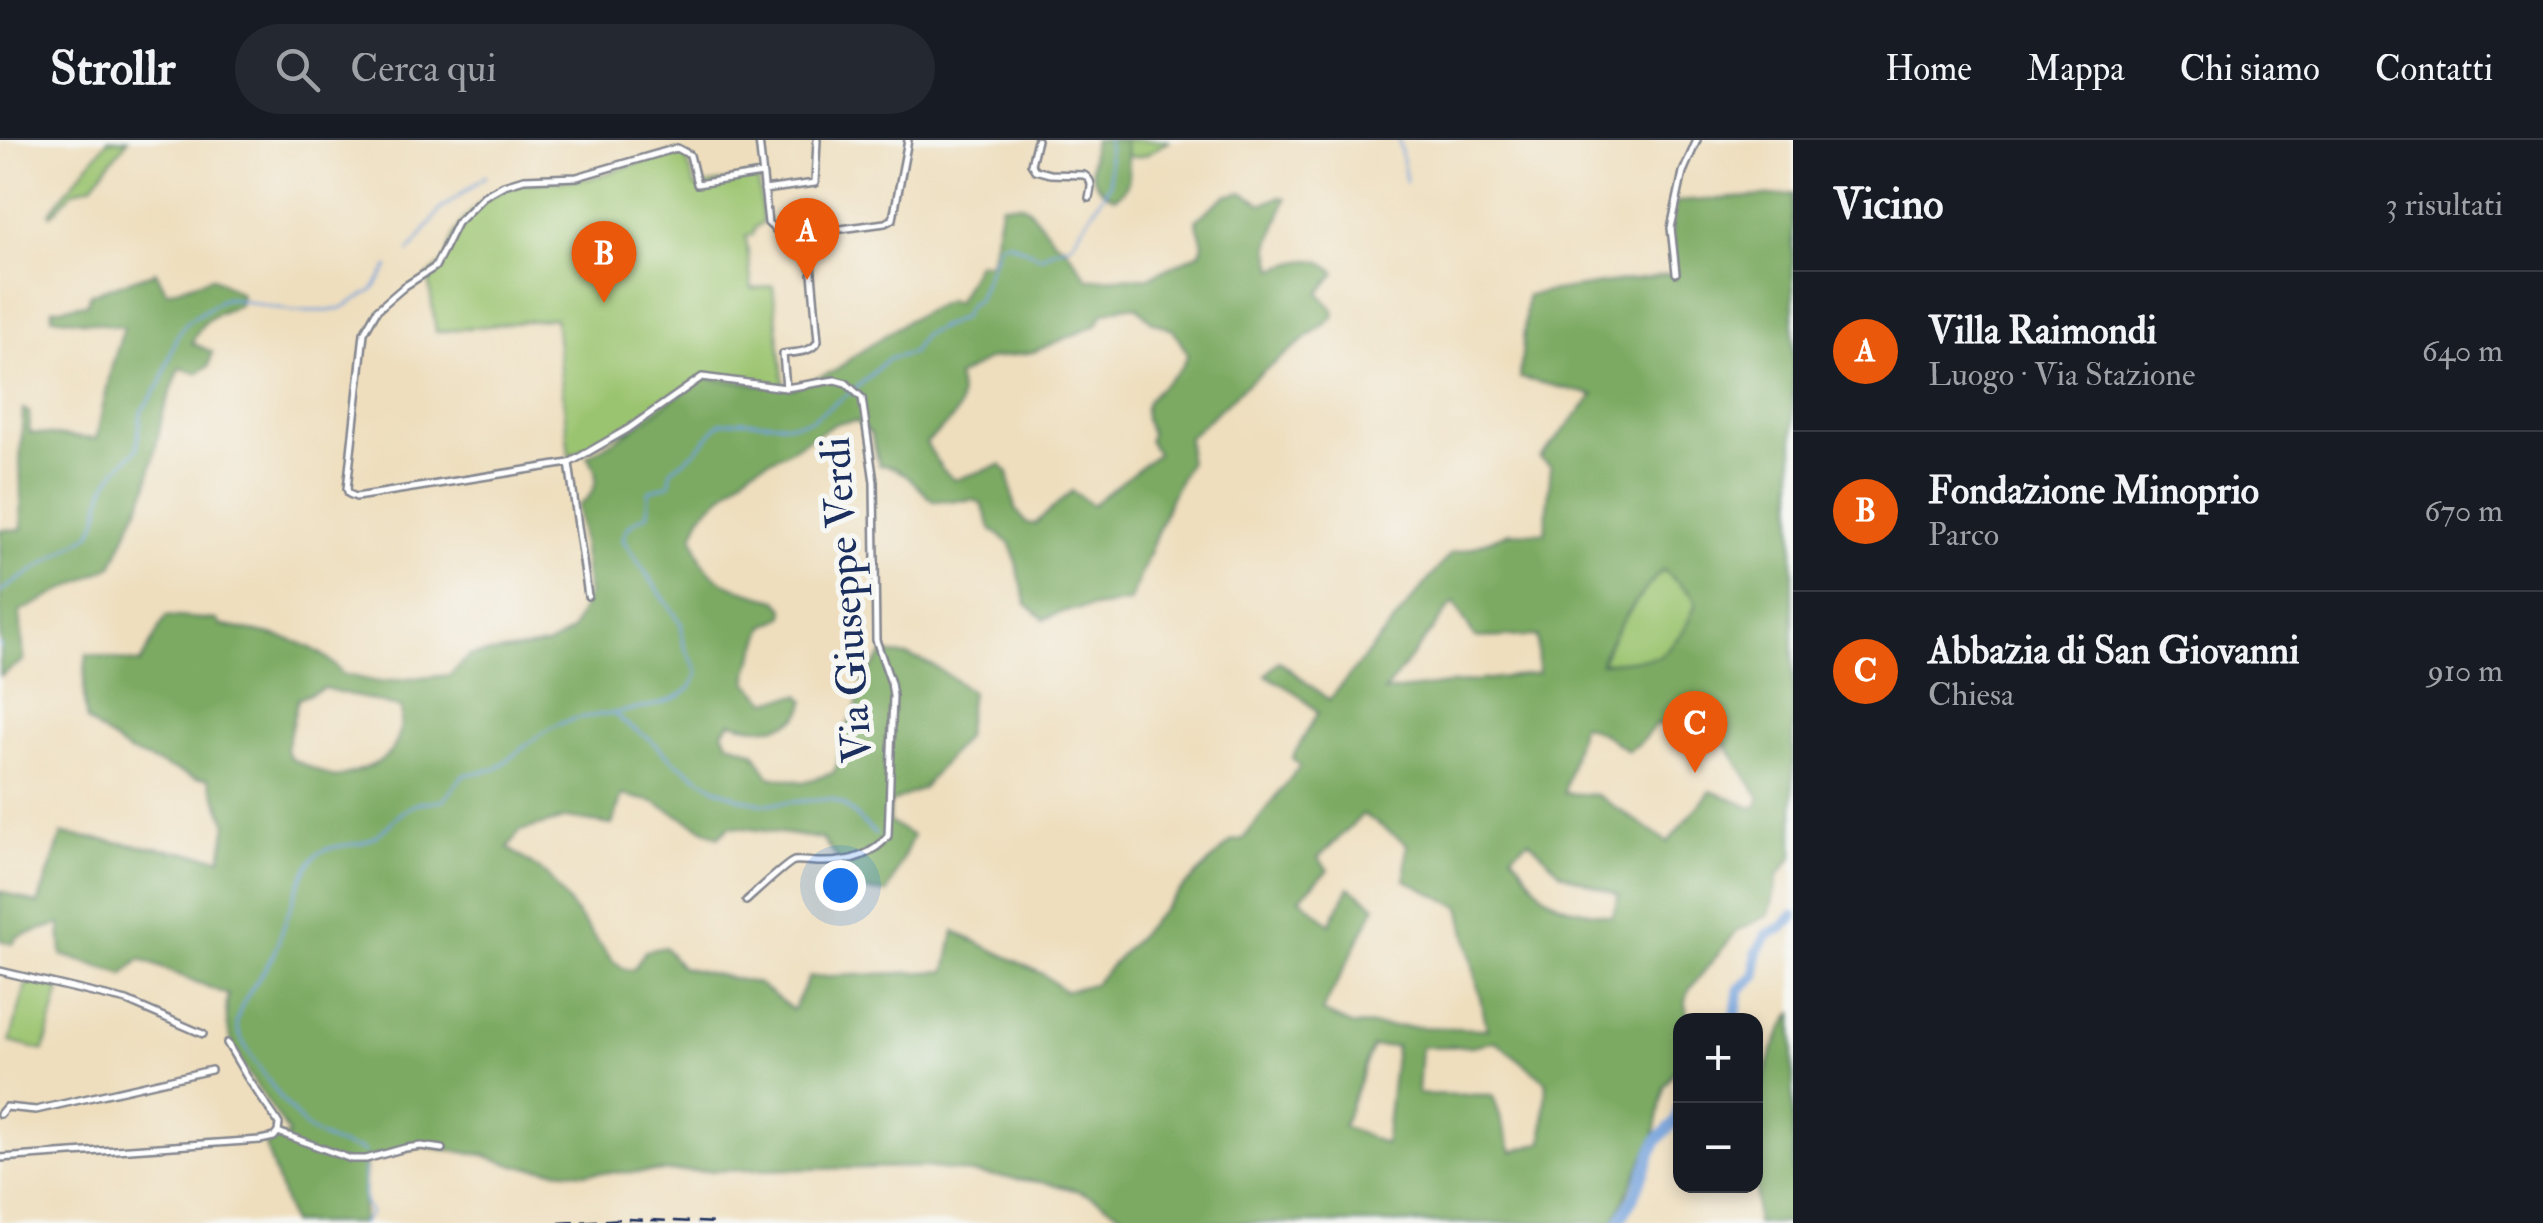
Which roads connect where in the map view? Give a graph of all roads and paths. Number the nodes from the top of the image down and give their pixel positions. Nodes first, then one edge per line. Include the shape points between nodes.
1 (759, 140) edge
2 (817, 140) edge
3 (908, 140) edge
4 (1037, 140) edge
5 (1697, 140) edge
6 (762, 174) junction
7 (764, 190) junction
8 (1090, 198) dead end
9 (803, 234) junction
10 (1676, 273) dead end
11 (786, 388) junction
12 (569, 463) junction
13 (588, 596) dead end
14 (746, 900) dead end
15 (0, 971) edge
16 (203, 1034) dead end
17 (226, 1042) dead end
18 (211, 1070) dead end
19 (0, 1114) edge
20 (278, 1132) junction
21 (442, 1149) dead end
22 (0, 1158) edge

1 - 6 street
2 - 7 street via 816,184
3 - 9 street via 892,219
4 - 8 street via 1034,170 1084,175 1092,184
5 - 10 street via 1671,228
6 - 7 street
6 - 12 street via 697,184 690,155 677,148 578,177 504,185 457,223 435,267 369,320 349,494
7 - 9 street via 771,227
9 - 11 street via 806,260 812,262 818,342 783,354
11 - 12 street, Via Giuseppe Verdi via 702,377
11 - 14 street, Via Giuseppe Verdi via 829,380 846,383 862,398 874,482 876,640 893,696 888,836 873,850 840,862 788,863
12 - 13 street
15 - 16 street via 127,1001
17 - 20 street
18 - 19 street
20 - 21 street via 351,1159 422,1146
20 - 22 street via 260,1140

